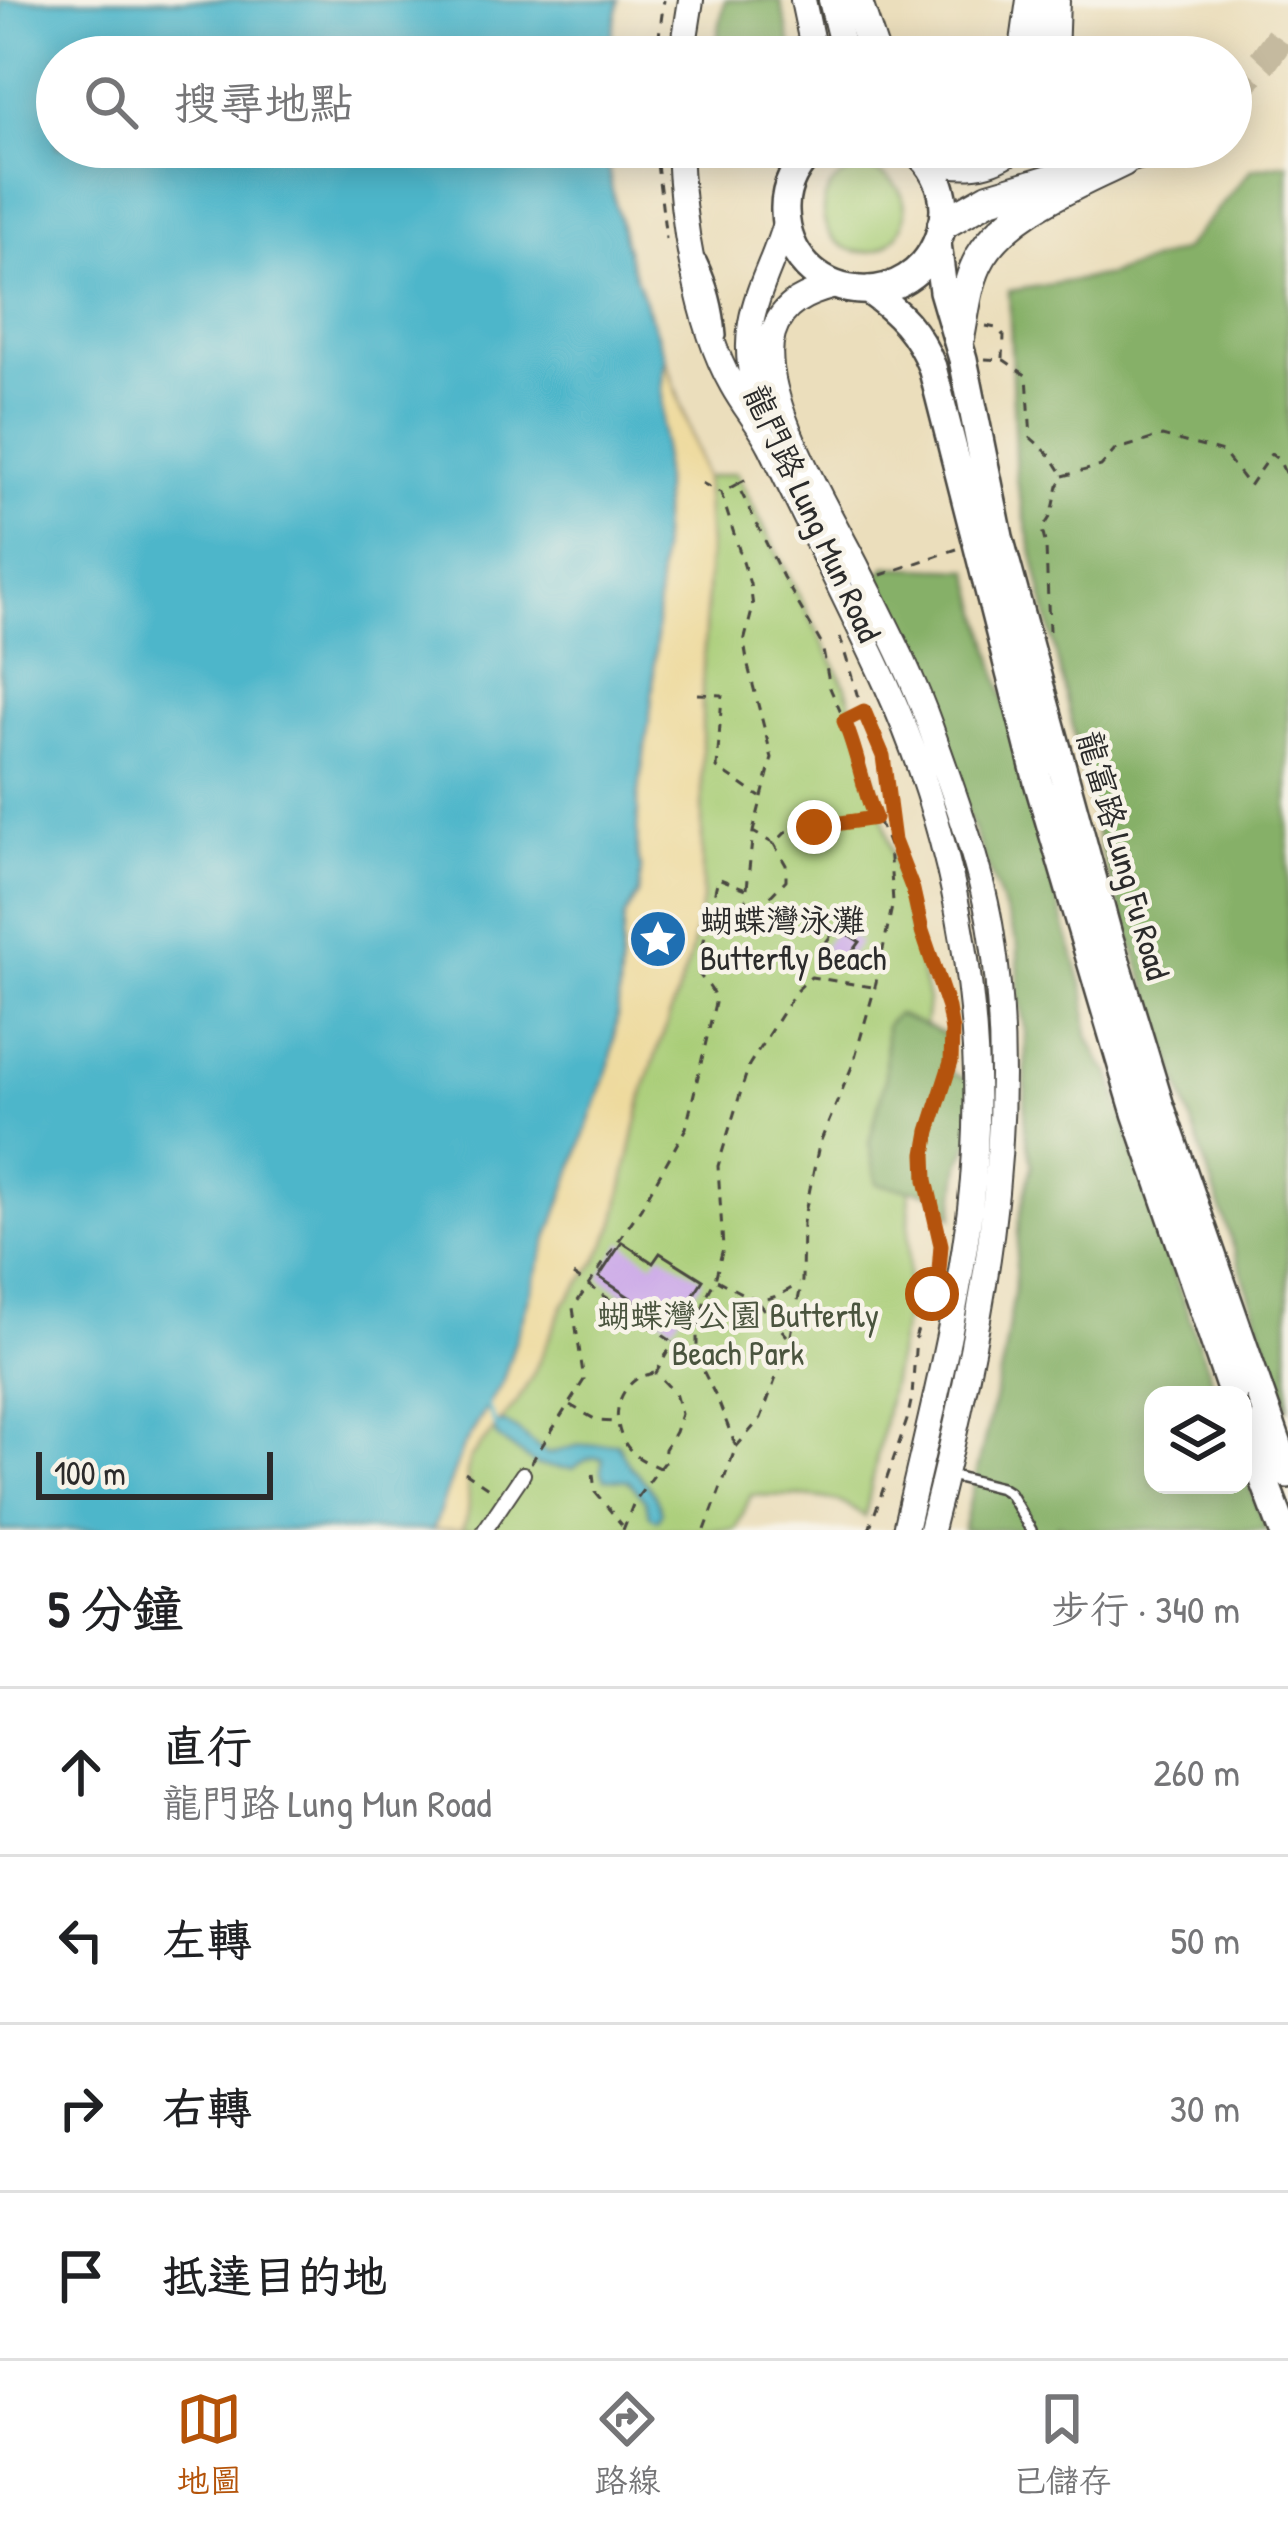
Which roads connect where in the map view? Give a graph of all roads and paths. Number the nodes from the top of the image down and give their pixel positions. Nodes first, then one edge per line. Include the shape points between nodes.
1 (664, 0) edge
2 (691, 0) edge
3 (803, 0) edge
4 (831, 0) edge
5 (856, 0) edge
6 (1032, 0) edge
7 (1054, 0) edge
8 (659, 36) edge
9 (685, 36) edge
10 (810, 36) edge
11 (840, 36) edge
12 (868, 36) edge
13 (1027, 36) edge
14 (1053, 36) edge
15 (660, 168) edge
16 (678, 168) edge
17 (796, 168) edge
18 (930, 168) edge
19 (1095, 168) edge
20 (1113, 168) edge
21 (785, 224) junction
22 (940, 233) junction
23 (676, 237) junction
24 (835, 286) junction
25 (868, 290) junction
26 (972, 332) junction
27 (987, 359) dead end
28 (1003, 360) junction
29 (776, 429) junction
30 (1064, 476) junction
31 (747, 479) dead end
32 (1288, 479) edge
33 (702, 483) dead end
34 (737, 484) junction
35 (721, 493) junction
36 (964, 547) dead end
37 (875, 577) dead end
38 (836, 626) dead end
39 (1047, 643) dead end
40 (698, 694) dead end
41 (871, 707) dead end
42 (864, 711) junction
43 (844, 721) junction
44 (761, 798) junction
45 (875, 818) junction
46 (753, 832) junction
47 (773, 844) junction
48 (746, 889) junction
49 (875, 987) junction
50 (952, 1031) dead end
51 (953, 1039) dead end
52 (573, 1274) dead end
53 (715, 1280) junction
54 (802, 1281) junction
55 (589, 1286) junction
56 (757, 1301) junction
57 (790, 1340) junction
58 (673, 1342) junction
59 (697, 1358) junction
60 (656, 1372) junction
61 (1230, 1386) edge
62 (570, 1405) junction
63 (616, 1422) junction
64 (736, 1447) junction
65 (1252, 1448) edge
66 (661, 1469) junction
67 (465, 1472) dead end
68 (523, 1474) joint
69 (593, 1474) dead end
70 (945, 1474) junction
71 (1288, 1474) edge
72 (506, 1500) junction
73 (623, 1528) edge
74 (485, 1530) edge
75 (705, 1530) edge
76 (869, 1530) edge
77 (905, 1530) edge
78 (931, 1530) edge
79 (1030, 1530) edge
80 (1283, 1530) edge

1 - 8 path
2 - 9 main road
3 - 10 main road
4 - 11 main road
5 - 12 highway
6 - 13 highway
7 - 14 highway
15 - 23 path
16 - 23 main road, 龍門路 Lung Mun Road
17 - 21 main road
18 - 22 main road, 龍富路 Lung Fu Road via 944,198
19 - 22 highway via 989,198
20 - 26 highway via 997,236 974,271
21 - 24 main road via 799,258
21 - 29 main road via 749,335 750,367
22 - 25 main road via 908,278
22 - 26 main road, 龍富路 Lung Fu Road via 943,291
23 - 29 main road, 龍門路 Lung Mun Road via 730,384
24 - 25 main road
24 - 29 main road via 797,299 773,333
25 - 61 main road, 龍富路 Lung Fu Road via 911,326 932,367 1038,782 1136,1113
26 - 28 path via 996,328 1004,336
26 - 71 main road, 龍富路 Lung Fu Road via 999,537 1108,935
27 - 28 path
28 - 30 path via 1027,376 1031,438
29 - 70 main road, 龍門路 Lung Mun Road via 921,703 992,935 1004,1096 995,1209
29 - 77 main road, 龍門路 Lung Mun Road via 912,746 967,966 976,1090 970,1211
30 - 32 path via 1162,436 1223,452 1249,486 1270,454
30 - 39 path via 1042,530
31 - 34 path
33 - 35 path
34 - 35 path
34 - 43 path via 822,646
35 - 44 path via 753,607 744,642 772,758
36 - 37 path
38 - 42 path, 龍門路 Lung Mun Road
40 - 44 path via 722,695 717,768
41 - 42 path
42 - 43 path
42 - 50 path, 龍門路 Lung Mun Road via 883,756 894,841
43 - 45 path
44 - 46 path
45 - 47 path via 791,827
45 - 49 path via 889,845 893,902
46 - 47 path
46 - 48 path
47 - 48 path via 786,880 758,909 746,902
48 - 55 path via 718,878 697,971 715,1004 686,1128
49 - 53 path via 811,977 749,1065 718,1166 723,1248
49 - 54 path via 819,1145 803,1222
51 - 76 path via 925,1154 940,1264 916,1334 907,1420
52 - 55 path
53 - 56 path
53 - 59 path
54 - 56 path via 777,1299
54 - 57 path
55 - 58 path
55 - 62 path via 573,1308 584,1380
56 - 57 path
57 - 64 path via 761,1418
58 - 59 path
58 - 60 path
59 - 64 path
60 - 63 path via 635,1380
60 - 66 path via 681,1414
62 - 63 path
62 - 68 path
63 - 66 path via 637,1457
64 - 75 path
65 - 80 main road
66 - 73 path
67 - 72 path
68 - 72 street
69 - 73 path via 596,1492
70 - 78 main road, 龍門路 Lung Mun Road
70 - 79 lane via 1010,1493
72 - 74 street

